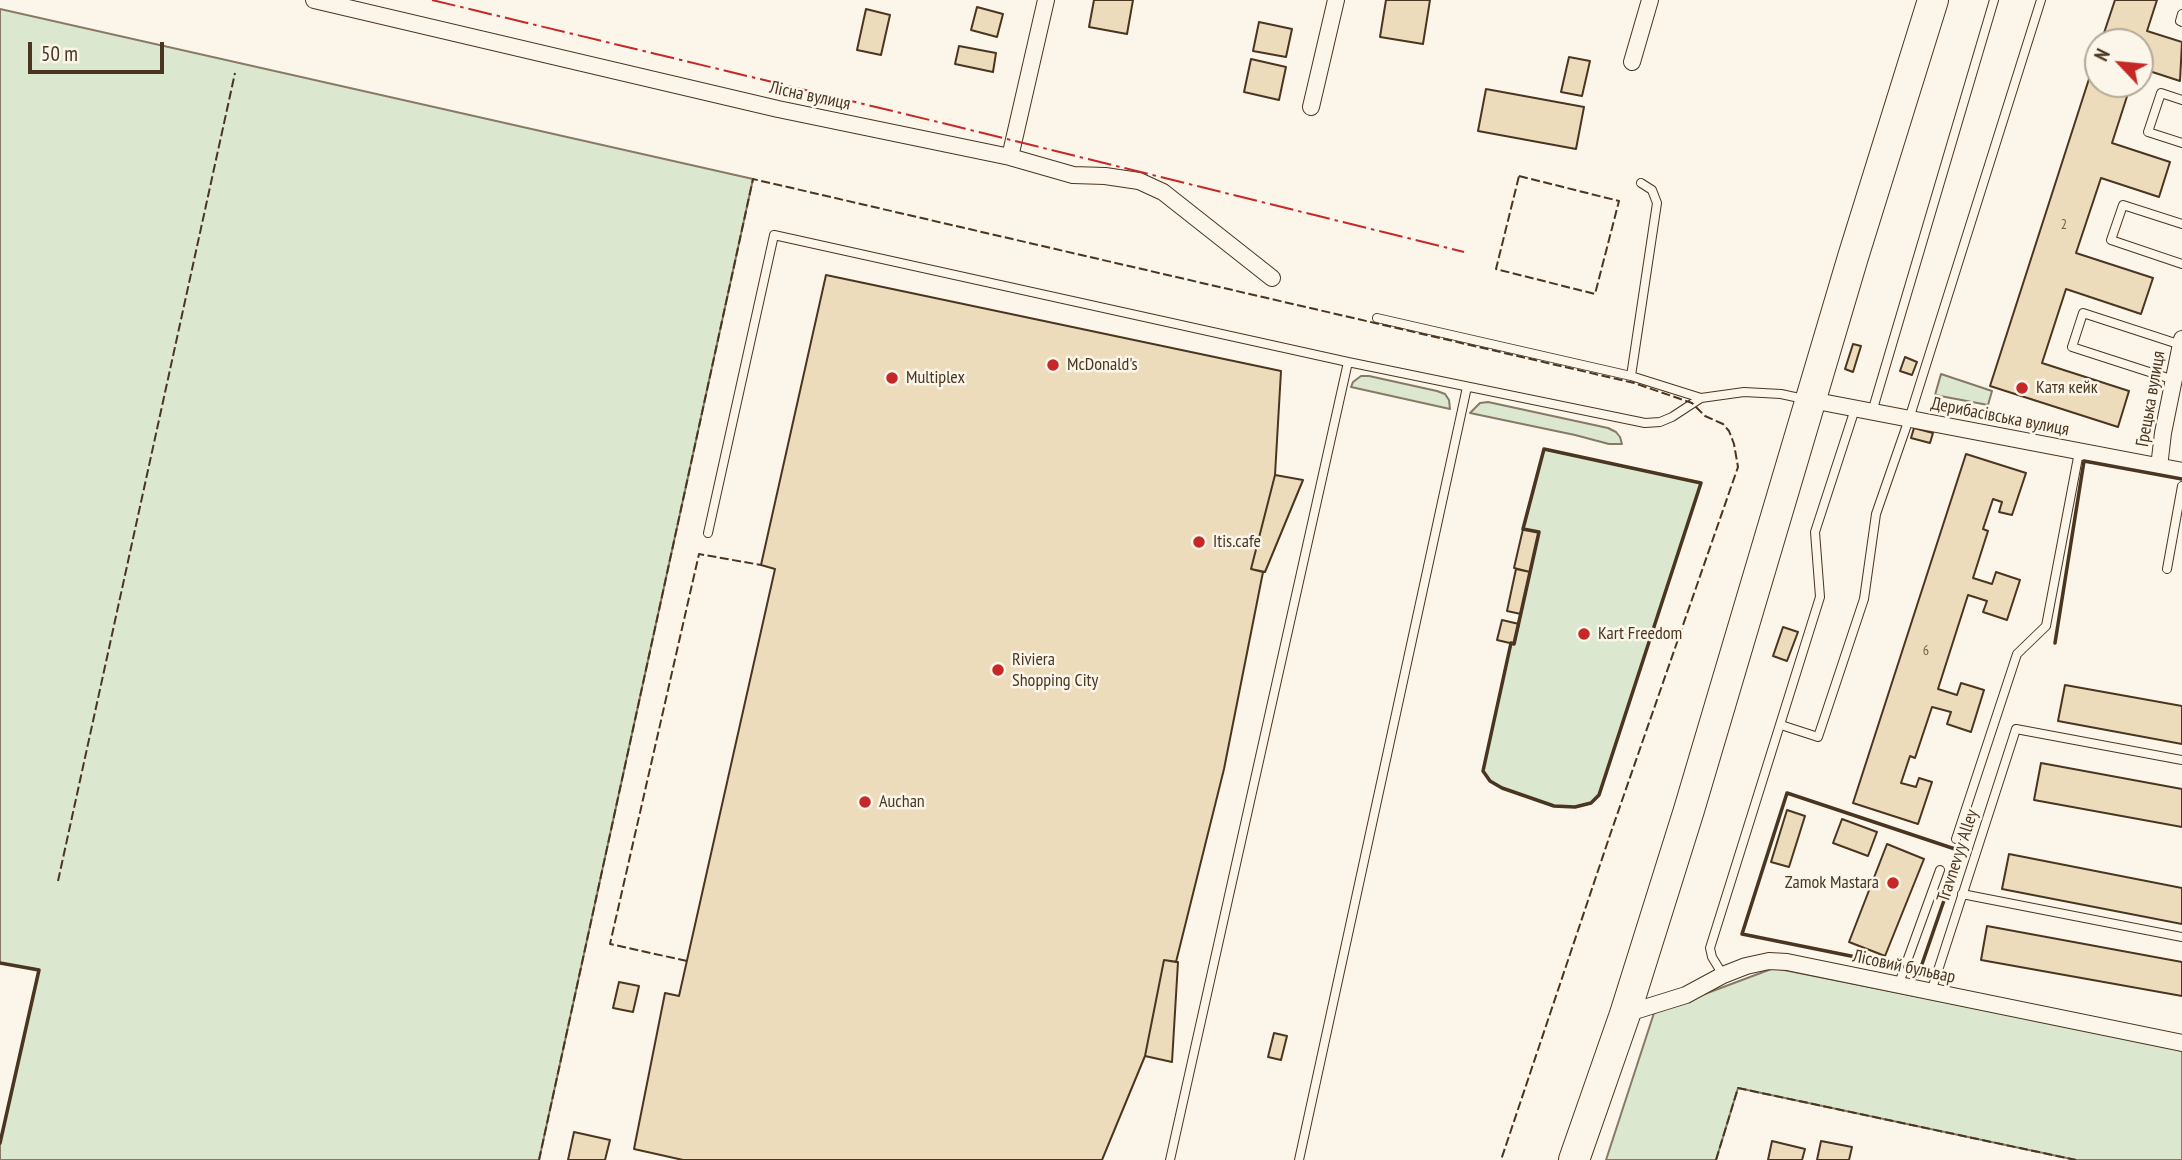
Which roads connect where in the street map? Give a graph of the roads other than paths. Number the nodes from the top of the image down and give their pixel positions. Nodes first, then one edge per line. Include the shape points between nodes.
1 (314, 0) edge
2 (1046, 0) edge
3 (1336, 0) edge
4 (1650, 0) edge
5 (1933, 0) edge
6 (1994, 0) edge
7 (2041, 0) edge
8 (2182, 14) edge
9 (2182, 22) edge
10 (1632, 62) dead end
11 (2182, 100) edge
12 (1311, 107) dead end
13 (2182, 143) edge
14 (1010, 157) junction
15 (1641, 183) dead end
16 (2182, 224) edge
17 (2182, 264) edge
18 (1272, 278) dead end
19 (1377, 318) dead end
20 (2181, 342) edge
21 (1348, 362) junction
22 (1631, 376) junction
23 (2174, 380) junction
24 (1466, 387) junction
25 (1701, 398) junction
26 (1811, 400) junction
27 (1855, 409) junction
28 (1872, 412) junction
29 (1909, 419) junction
30 (2079, 452) junction
31 (2159, 467) junction
32 (2182, 471) edge
33 (2182, 486) edge
34 (708, 533) dead end
35 (2167, 569) dead end
36 (1781, 725) junction
37 (2182, 760) edge
38 (1956, 839) dead end
39 (1940, 870) dead end
40 (1962, 894) junction
41 (2182, 937) edge
42 (1723, 975) junction
43 (1898, 986) junction
44 (1931, 993) junction
45 (1625, 1014) junction
46 (2182, 1043) edge
47 (1170, 1160) edge
48 (1299, 1160) edge
49 (1574, 1160) edge

1 - 14 street, Лісна вулиця via 778,109
2 - 14 street
3 - 12 street
4 - 10 street
5 - 26 highway
6 - 28 lane
7 - 29 lane
8 - 9 lane
11 - 13 lane via 2161,93 2148,132
14 - 18 street, Лісна вулиця via 1073,175 1139,181 1163,192
15 - 22 lane via 1653,190 1657,203
16 - 17 lane via 2123,205 2111,240
19 - 22 lane
20 - 23 street, Грецька вулиця
20 - 23 lane via 2083,313 2072,346
21 - 24 lane
21 - 34 lane via 774,235
21 - 47 lane
22 - 25 lane
23 - 31 street, Грецька вулиця
24 - 25 lane via 1645,423 1672,417
24 - 48 lane
25 - 26 lane via 1744,392
26 - 27 street, Дерибасівська вулиця
26 - 45 highway
27 - 28 street, Дерибасівська вулиця
27 - 36 lane via 1815,532 1820,597
28 - 29 street, Дерибасівська вулиця
29 - 30 street, Дерибасівська вулиця
29 - 36 lane via 1876,514 1864,599 1818,737
30 - 31 street, Дерибасівська вулиця
30 - 38 lane via 2046,626 2017,654
31 - 32 street, Дерибасівська вулиця
33 - 35 lane
36 - 42 lane via 1710,948
37 - 40 lane, Travnevyy Alley via 2016,729
39 - 43 lane
40 - 41 lane
40 - 44 lane, Travnevyy Alley
42 - 43 street, Лісовий бульвар via 1769,961 1787,962
42 - 45 street, Лісовий бульвар via 1686,995
43 - 44 street, Лісовий бульвар
44 - 46 street, Лісовий бульвар
45 - 49 highway

